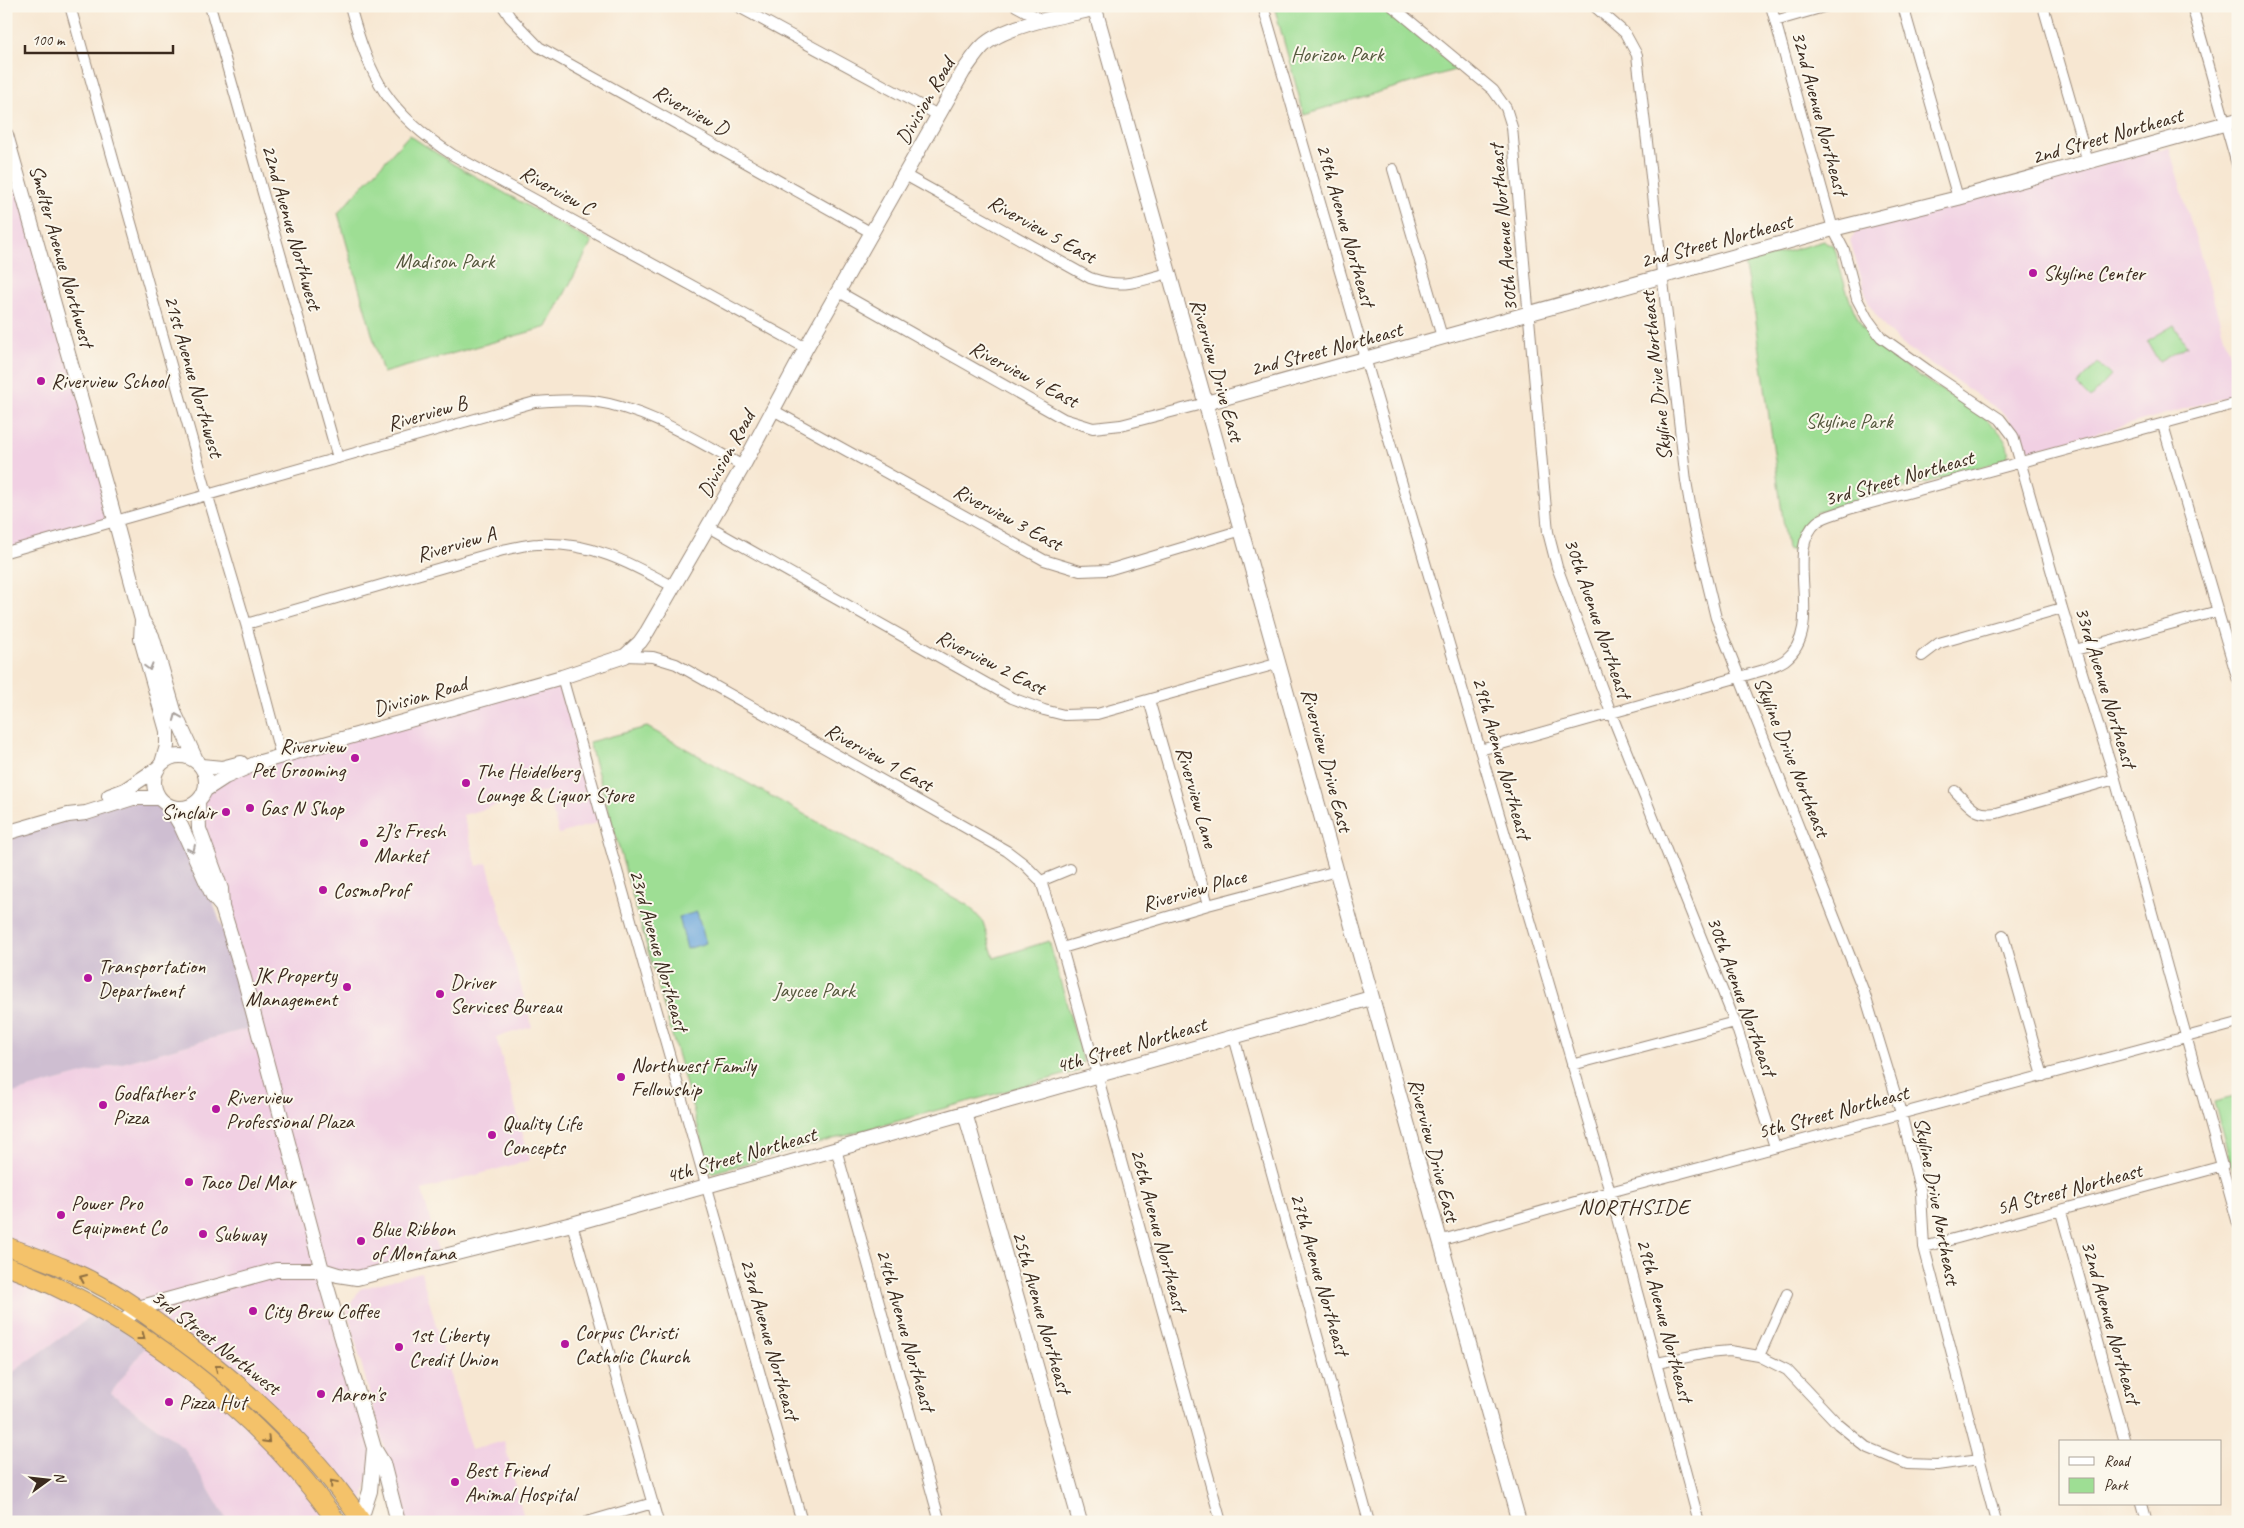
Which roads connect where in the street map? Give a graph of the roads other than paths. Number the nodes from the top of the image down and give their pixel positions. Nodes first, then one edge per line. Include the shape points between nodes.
1 (70, 6) edge
2 (210, 6) edge
3 (350, 6) edge
4 (503, 6) edge
5 (737, 6) edge
6 (1016, 6) edge
7 (1264, 6) edge
8 (1392, 6) edge
9 (1594, 6) edge
10 (1771, 6) edge
11 (1827, 6) edge
12 (1903, 6) edge
13 (2043, 6) edge
14 (2192, 6) edge
15 (1098, 7) edge
16 (1042, 20) junction
17 (1775, 21) junction
18 (938, 115) junction
19 (2231, 122) edge
20 (6, 135) edge
21 (2088, 162) junction
22 (2238, 168) edge
23 (1393, 169) dead end
24 (905, 175) junction
25 (1958, 198) junction
26 (1833, 229) junction
27 (872, 232) junction
28 (1168, 273) junction
29 (1664, 276) junction
30 (839, 292) junction
31 (1530, 313) junction
32 (1442, 337) junction
33 (806, 348) junction
34 (1365, 358) junction
35 (1206, 403) junction
36 (2238, 403) edge
37 (773, 410) junction
38 (2163, 425) junction
39 (338, 458) junction
40 (2020, 462) junction
41 (743, 466) junction
42 (207, 493) junction
43 (116, 521) junction
44 (709, 527) junction
45 (1242, 530) junction
46 (6, 552) edge
47 (674, 587) junction
48 (2062, 608) junction
49 (2218, 611) junction
50 (142, 620) junction
51 (246, 624) junction
52 (2075, 650) junction
53 (625, 656) junction
54 (1922, 656) dead end
55 (1280, 663) junction
56 (1740, 676) junction
57 (562, 677) junction
58 (2238, 680) edge
59 (1149, 700) junction
60 (1611, 713) junction
61 (1480, 750) junction
62 (281, 756) junction
63 (257, 763) junction
64 (199, 764) junction
65 (160, 766) junction
66 (2115, 778) junction
67 (1955, 791) dead end
68 (202, 796) junction
69 (164, 802) junction
70 (68, 815) junction
71 (6, 833) edge
72 (1070, 868) dead end
73 (1337, 871) junction
74 (1041, 881) junction
75 (1208, 905) junction
76 (222, 907) junction
77 (2003, 935) dead end
78 (1062, 948) junction
79 (1371, 998) junction
80 (1735, 1022) junction
81 (2238, 1024) edge
82 (1234, 1037) junction
83 (2187, 1038) junction
84 (1572, 1066) junction
85 (1097, 1075) junction
86 (2042, 1076) junction
87 (965, 1113) junction
88 (1901, 1113) junction
89 (1775, 1147) junction
90 (836, 1149) junction
91 (2223, 1166) junction
92 (708, 1185) junction
93 (1610, 1192) junction
94 (2061, 1212) junction
95 (572, 1224) junction
96 (2238, 1224) edge
97 (1439, 1241) junction
98 (6, 1246) edge
99 (1924, 1247) junction
100 (6, 1266) edge
101 (322, 1270) junction
102 (1787, 1294) dead end
103 (138, 1308) junction
104 (122, 1322) junction
105 (1759, 1356) junction
106 (1658, 1363) junction
107 (2124, 1440) edge
108 (374, 1448) junction
109 (1979, 1459) junction
110 (653, 1503) junction
111 (2143, 1506) edge
112 (360, 1521) edge
113 (338, 1522) edge
114 (398, 1522) edge
115 (587, 1522) edge
116 (658, 1522) edge
117 (802, 1522) edge
118 (940, 1522) edge
119 (1080, 1522) edge
120 (1221, 1522) edge
121 (1369, 1522) edge
122 (1519, 1522) edge
123 (1699, 1522) edge
124 (1996, 1522) edge
125 (2147, 1522) edge

1 - 42 street, 21st Avenue Northwest
2 - 39 street, 22nd Avenue Northwest
3 - 33 street, Riverview C via 371,71 390,101 428,139
4 - 27 street, Riverview D via 540,47
5 - 18 street
6 - 16 street
7 - 34 street, 29th Avenue Northeast
8 - 31 street, 30th Avenue Northeast via 1477,75 1506,108 1512,127
9 - 29 street, Skyline Drive Northeast via 1625,33 1637,55
10 - 17 street, 32nd Avenue Northeast
11 - 17 street
12 - 25 street
13 - 21 street
14 - 19 street
15 - 16 street, Division Road
15 - 28 street, Riverview Drive East
16 - 18 street, Division Road via 1007,32 983,46 963,72
17 - 26 street, 32nd Avenue Northeast
18 - 24 street, Division Road
19 - 21 street, 2nd Street Northeast
19 - 22 street
20 - 43 street, Smelter Avenue Northwest
21 - 25 street, 2nd Street Northeast
23 - 32 street
24 - 27 street, Division Road
24 - 28 street, Riverview 5 East via 1090,278 1110,284 1127,284
25 - 26 street, 2nd Street Northeast
26 - 29 street, 2nd Street Northeast
26 - 40 street, 33rd Avenue Northeast via 1844,250 1857,299 1881,336 2000,418 2012,436
27 - 30 street, Division Road
28 - 35 street, Riverview Drive East
29 - 31 street, 2nd Street Northeast
29 - 56 street, Skyline Drive Northeast via 1694,527 1716,618
30 - 33 street, Division Road
30 - 35 street, Riverview 4 East via 1055,414 1093,428 1122,426
31 - 32 street, 2nd Street Northeast
31 - 60 street, 30th Avenue Northeast via 1548,532 1557,567
32 - 34 street, 2nd Street Northeast
33 - 37 street, Division Road
34 - 35 street, 2nd Street Northeast
34 - 61 street, 29th Avenue Northeast
35 - 45 street, Riverview Drive East
36 - 38 street, 3rd Street Northeast
37 - 41 street, Division Road
37 - 45 street, Riverview 3 East via 1044,560 1080,572 1108,570
38 - 40 street, 3rd Street Northeast
38 - 49 street
39 - 41 street, Riverview B via 535,402 591,401 654,419
39 - 42 street, Riverview B
40 - 48 street, 33rd Avenue Northeast
40 - 56 street, 3rd Street Northeast via 1849,509 1818,521 1806,535 1804,621 1799,643 1785,660
41 - 44 street, Division Road
42 - 43 street, Riverview B
42 - 51 street, 21st Avenue Northwest
43 - 46 street, Riverview B
43 - 50 street, Smelter Avenue Northwest
44 - 47 street, Division Road
44 - 59 street, Riverview 2 East via 1012,698 1064,715 1097,714
45 - 55 street, Riverview Drive East
47 - 51 street, Riverview A via 604,552 537,544 503,550
47 - 53 street, Division Road via 640,642
48 - 52 street, 33rd Avenue Northeast
48 - 54 street via 1939,643
49 - 52 street
49 - 58 street
64 -> 50 street, Smelter Avenue Northwest via 175,714 152,636
50 -> 65 street, Smelter Avenue Northwest via 141,639 167,731 167,746
51 - 62 street, 21st Avenue Northwest
52 - 66 street, 33rd Avenue Northeast
53 - 57 street, Division Road
53 - 74 street, Riverview 1 East via 653,657 676,664 1007,850
55 - 59 street, Riverview 2 East
55 - 73 street, Riverview Drive East
56 - 60 street, 3rd Street Northeast
56 - 88 street, Skyline Drive Northeast via 1864,992
57 - 62 street, Division Road
57 - 92 street, 23rd Avenue Northeast
59 - 75 street, Riverview Lane
60 - 61 street, 3rd Street Northeast
60 - 80 street, 30th Avenue Northeast
61 - 84 street, 29th Avenue Northeast
62 - 63 street, Division Road
63 - 64 street, Division Road via 222,768
63 - 68 street, Division Road via 225,777
64 - 65 street via 179,756 167,759
64 - 68 street via 206,778
65 - 69 street via 154,786
65 - 70 street via 125,790 76,808
66 - 67 street via 1983,815
66 - 83 street, 33rd Avenue Northeast
68 - 69 street via 188,808
68 - 76 street via 200,829 221,889
69 - 70 street via 133,798 86,813
69 -> 76 street via 182,826 213,896
70 - 71 street
72 - 74 street
73 - 75 street, Riverview Place
73 - 79 street, Riverview Drive East
74 - 78 street, Riverview 1 East
75 - 78 street, Riverview Place
76 - 101 street
77 - 86 street
78 - 85 street, 26th Avenue Northeast
79 - 82 street, 4th Street Northeast
79 - 97 street, Riverview Drive East
80 - 84 street
80 - 89 street, 30th Avenue Northeast
81 - 83 street, 5th Street Northeast
82 - 85 street, 4th Street Northeast
82 - 121 street, 27th Avenue Northeast
83 - 86 street, 5th Street Northeast
83 - 91 street, 33rd Avenue Northeast
84 - 93 street, 29th Avenue Northeast
85 - 87 street, 4th Street Northeast
85 - 120 street, 26th Avenue Northeast
86 - 88 street, 5th Street Northeast
87 - 90 street, 4th Street Northeast
87 - 119 street, 25th Avenue Northeast
88 - 89 street, 5th Street Northeast
88 - 99 street, Skyline Drive Northeast via 1921,1194
89 - 93 street, 5th Street Northeast
90 - 92 street, 4th Street Northeast
90 - 118 street, 24th Avenue Northeast
91 - 94 street, 5A Street Northeast
91 - 96 street, 33rd Avenue Northeast
92 - 95 street, 4th Street Northeast
92 - 117 street, 23rd Avenue Northeast
93 - 97 street, 5th Street Northeast
93 - 106 street, 29th Avenue Northeast
94 - 99 street, 5A Street Northeast
94 - 107 street, 32nd Avenue Northeast
95 - 101 street, 4th Street Northeast via 372,1275 348,1276
95 - 110 street
97 - 122 street, Riverview Drive East
103 -> 98 highway, 3rd Street Northwest via 101,1285
99 - 109 street, Skyline Drive Northeast
100 - 104 highway, 3rd Street Northwest via 67,1291
101 - 103 street, 4th Street Northeast via 276,1270
101 - 108 street
102 - 105 street
103 - 104 street, 4th Street Northeast
112 -> 103 highway, 3rd Street Northwest via 318,1464 270,1412
104 -> 113 highway, 3rd Street Northwest via 205,1383 255,1428
105 - 106 street via 1730,1351 1707,1352
105 - 109 street via 1787,1370 1838,1424 1866,1447 1907,1464 1937,1465
106 - 123 street, 29th Avenue Northeast
108 - 112 street via 370,1491
108 - 114 street via 383,1463
109 - 124 street, Skyline Drive Northeast
110 - 115 street
110 - 116 street
111 - 125 street

